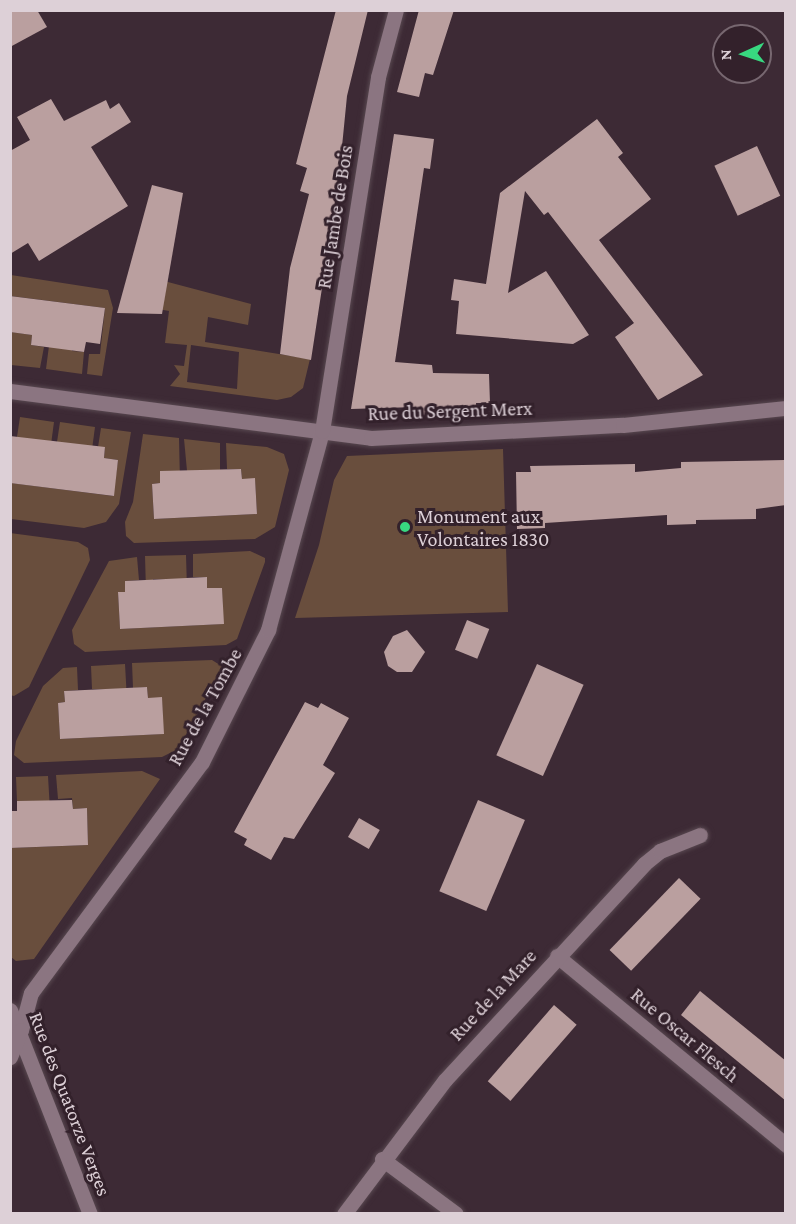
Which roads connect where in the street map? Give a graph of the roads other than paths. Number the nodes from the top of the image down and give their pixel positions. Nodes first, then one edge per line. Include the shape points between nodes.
1 (396, 10) edge
2 (10, 391) edge
3 (786, 408) edge
4 (322, 432) junction
5 (700, 835) dead end
6 (557, 956) junction
7 (10, 1010) edge
8 (21, 1030) junction
9 (10, 1057) edge
10 (786, 1145) edge
11 (382, 1159) junction
12 (90, 1214) edge
13 (344, 1214) edge
14 (456, 1214) edge

1 - 4 street, Rue Jambe de Bois via 378,77
2 - 4 street, Rue du Sergent Merx
3 - 4 street, Rue du Sergent Merx via 623,425 371,438
4 - 8 street, Rue de la Tombe via 290,554 258,654 202,762 31,993
5 - 6 street, Rue de la Mare via 660,851 644,864
6 - 10 street, Rue Oscar Flesch
6 - 11 street, Rue de la Mare via 445,1080
7 - 8 street, Rue des Quatorze Verges
8 - 9 street, Rue de la Tombe
8 - 12 street, Rue des Quatorze Verges
11 - 13 street, Rue de la Mare
11 - 14 street

